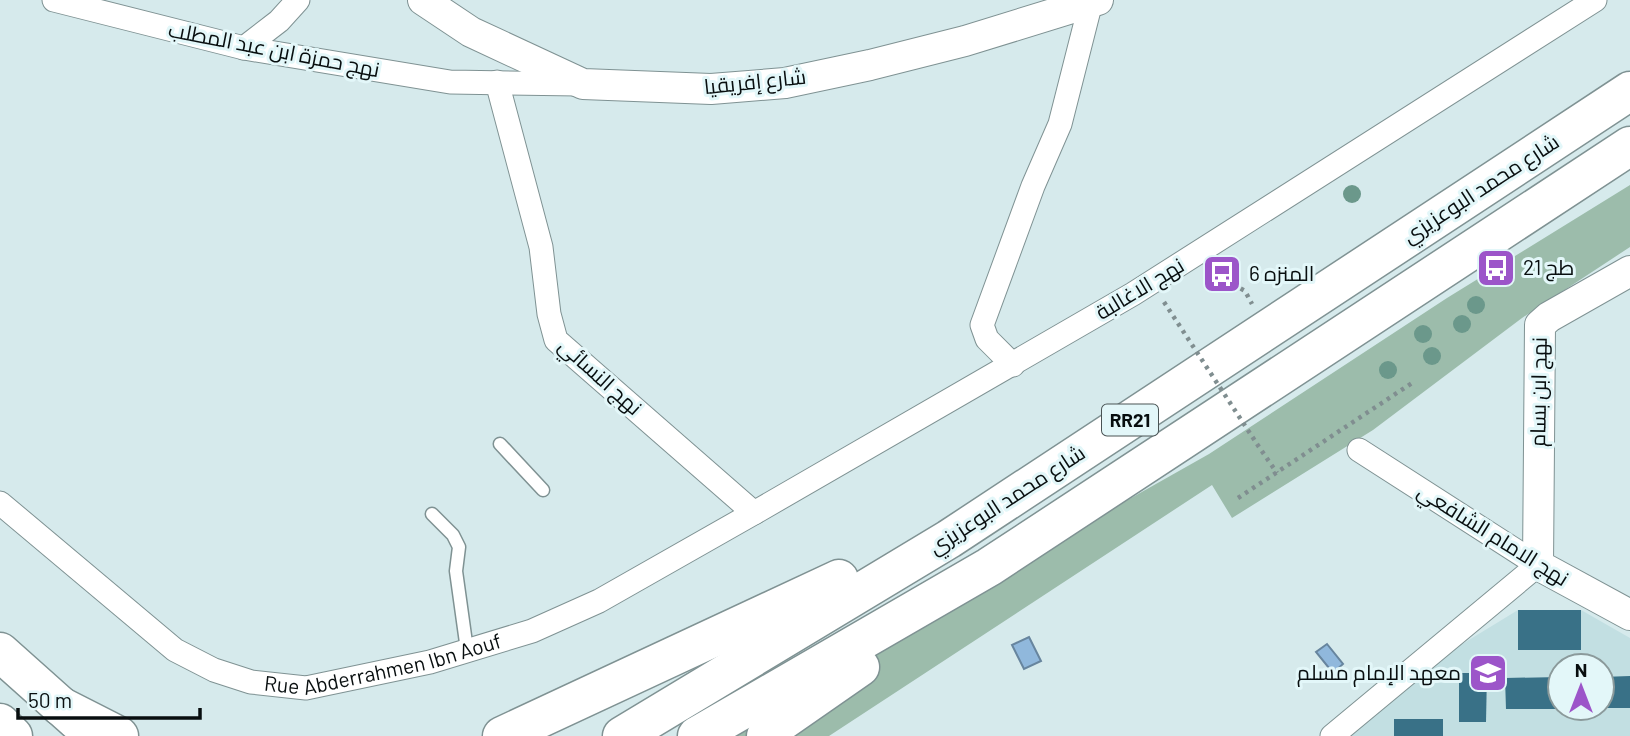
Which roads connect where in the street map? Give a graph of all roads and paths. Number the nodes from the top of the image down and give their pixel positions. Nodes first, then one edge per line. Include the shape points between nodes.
1 (54, 0) edge
2 (298, 0) edge
3 (423, 0) edge
4 (1595, 0) edge
5 (1094, 1) edge
6 (244, 48) junction
7 (497, 82) junction
8 (583, 85) junction
9 (1630, 91) edge
10 (1630, 146) edge
11 (1209, 271) dead end
12 (1630, 271) edge
13 (1164, 302) dead end
14 (1266, 330) junction
15 (1013, 365) junction
16 (1412, 383) dead end
17 (500, 444) dead end
18 (1359, 450) dead end
19 (1277, 473) junction
20 (543, 489) dead end
21 (1238, 498) dead end
22 (0, 503) edge
23 (754, 513) junction
24 (432, 514) dead end
25 (961, 530) junction
26 (1538, 565) junction
27 (989, 567) junction
28 (1630, 615) edge
29 (467, 650) junction
30 (0, 652) edge
31 (60, 706) junction
32 (0, 723) edge
33 (13, 736) edge
34 (93, 736) edge
35 (119, 736) edge
36 (502, 736) edge
37 (622, 736) edge
38 (697, 736) edge
39 (766, 736) edge
40 (1332, 736) edge

1 - 6 street, نهج حمزة ابن عبد المطلب
2 - 6 street
3 - 8 street, شارع إفريقيا via 471,32
4 - 15 street, نهج الاغالبة via 1175,268
5 - 8 street, شارع إفريقيا via 965,41 785,83 711,89
5 - 15 street via 1060,124 982,325 987,339
6 - 7 street, نهج حمزة ابن عبد المطلب via 450,82
7 - 8 street, نهج حمزة ابن عبد المطلب
7 - 23 street, نهج النسائي via 541,247 556,340
9 - 14 highway, شارع محمد البوعزيزي / RR21
10 - 27 highway, شارع محمد البوعزيزي / RR21
11 - 14 path via 1245,291
12 - 26 street, نهج ابن بسام via 1540,325
13 - 19 path, bridge
14 - 25 highway, شارع محمد البوعزيزي / RR21
15 - 23 street, نهج الاغالبة
16 - 19 path
17 - 20 lane
18 - 26 street, نهج الامام الشافعي
19 - 21 path
22 - 29 street, Rue Abderrahmen Ibn Aouf via 175,650 251,682 306,688
23 - 29 street, Rue Abderrahmen Ibn Aouf via 599,601 531,631
24 - 29 lane via 459,547 456,571
25 - 36 highway via 906,547
25 - 37 highway, شارع محمد البوعزيزي / RR21
26 - 28 street, نهج الامام الشافعي
26 - 40 street
27 - 38 highway, شارع محمد البوعزيزي / RR21
27 - 39 highway via 932,616
30 - 31 highway
31 - 34 highway
31 - 35 highway
32 - 33 highway

